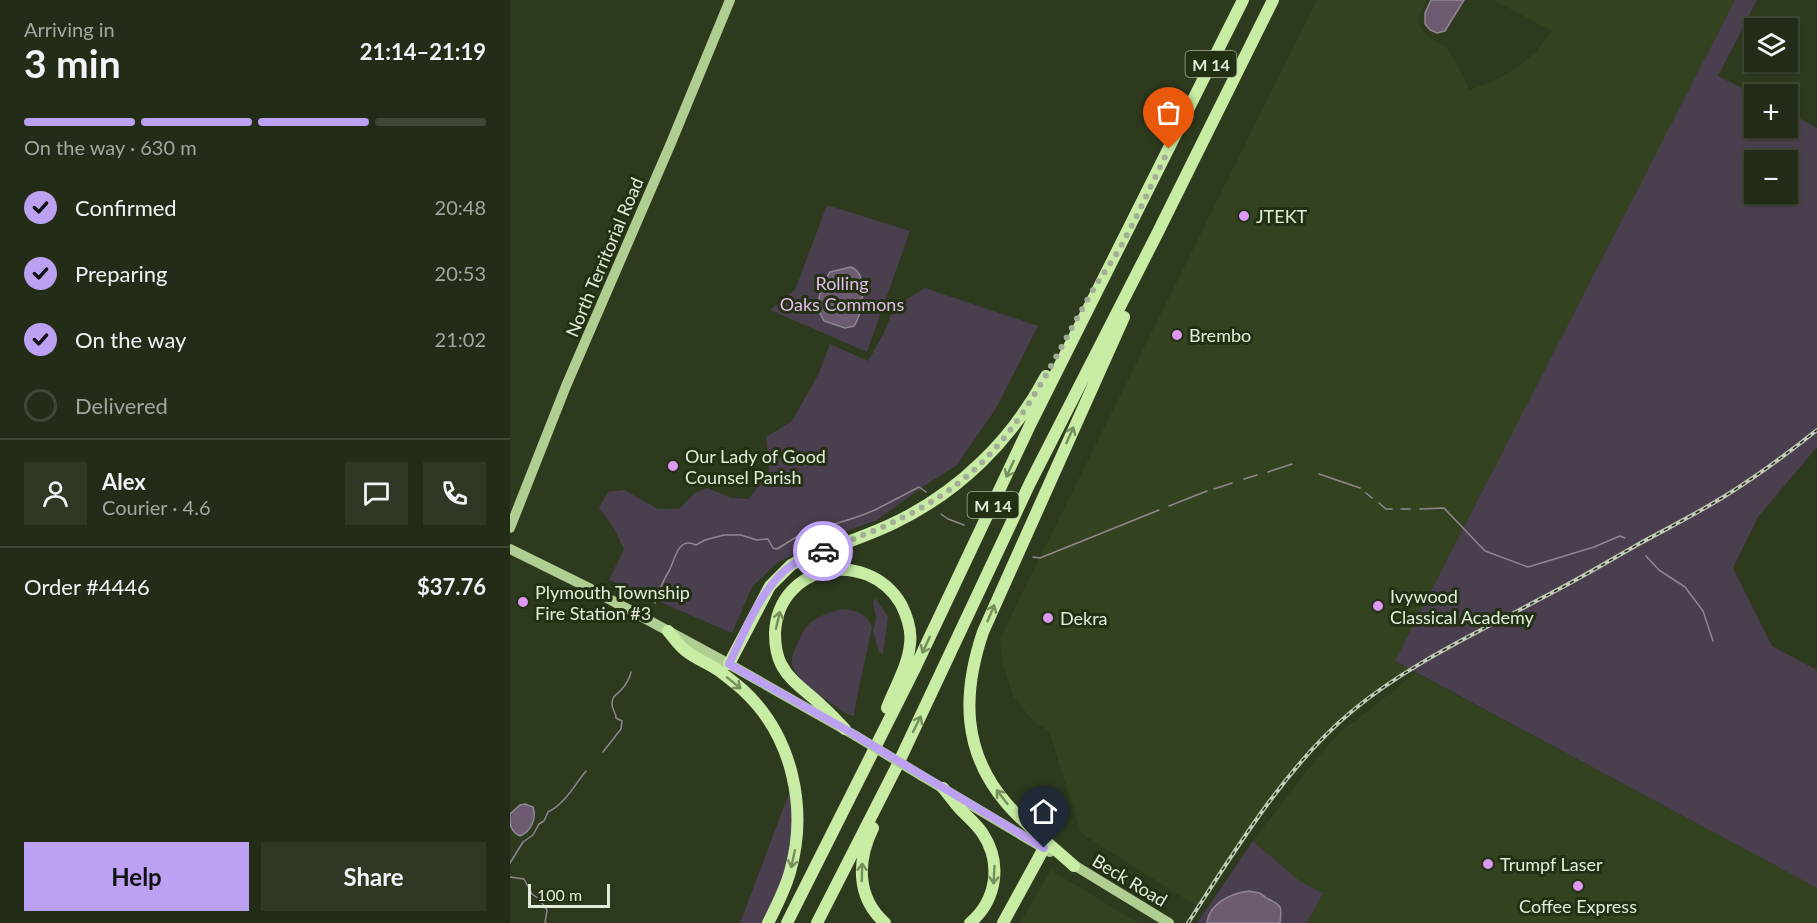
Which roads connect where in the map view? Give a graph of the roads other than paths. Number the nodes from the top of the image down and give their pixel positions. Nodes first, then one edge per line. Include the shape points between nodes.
1 (730, 0) edge
2 (1243, 0) edge
3 (1273, 0) edge
4 (1157, 234) junction
5 (1120, 248) junction
6 (510, 528) edge
7 (510, 549) edge
8 (668, 631) junction
9 (729, 664) junction
10 (845, 729) junction
11 (867, 763) junction
12 (898, 764) junction
13 (943, 788) junction
14 (1044, 848) junction
15 (1074, 866) junction
16 (768, 923) edge
17 (787, 923) edge
18 (817, 923) edge
19 (885, 923) edge
20 (970, 923) edge
21 (1003, 923) edge
22 (1168, 923) edge

1 - 6 main road, North Territorial Road
2 - 5 highway, M 14
3 - 4 highway, M 14
12 -> 4 highway, M 14 via 1030,483
15 -> 4 highway via 1007,804 984,770 969,721 973,660
5 - 9 highway via 1039,389 986,459 946,492 902,519 791,565 770,586
5 -> 11 highway, M 14
7 - 8 main road, Beck Road
8 - 9 main road, Beck Road
8 -> 16 highway via 686,651 718,670 750,697 774,730 787,757 797,805 796,844 790,872
9 - 10 main road, Beck Road
10 -> 11 highway via 788,675 775,639 778,613 792,591 811,577 841,569 866,574 887,587 909,623 907,659
10 - 13 main road, Beck Road, bridge
11 - 17 highway, M 14
12 - 18 highway, M 14
19 -> 12 highway via 866,898 861,867 867,840 892,788
13 - 14 main road, Beck Road
13 -> 20 highway via 983,832 994,862 992,891
14 - 15 main road, Beck Road
14 - 21 highway
15 - 22 main road, Beck Road

